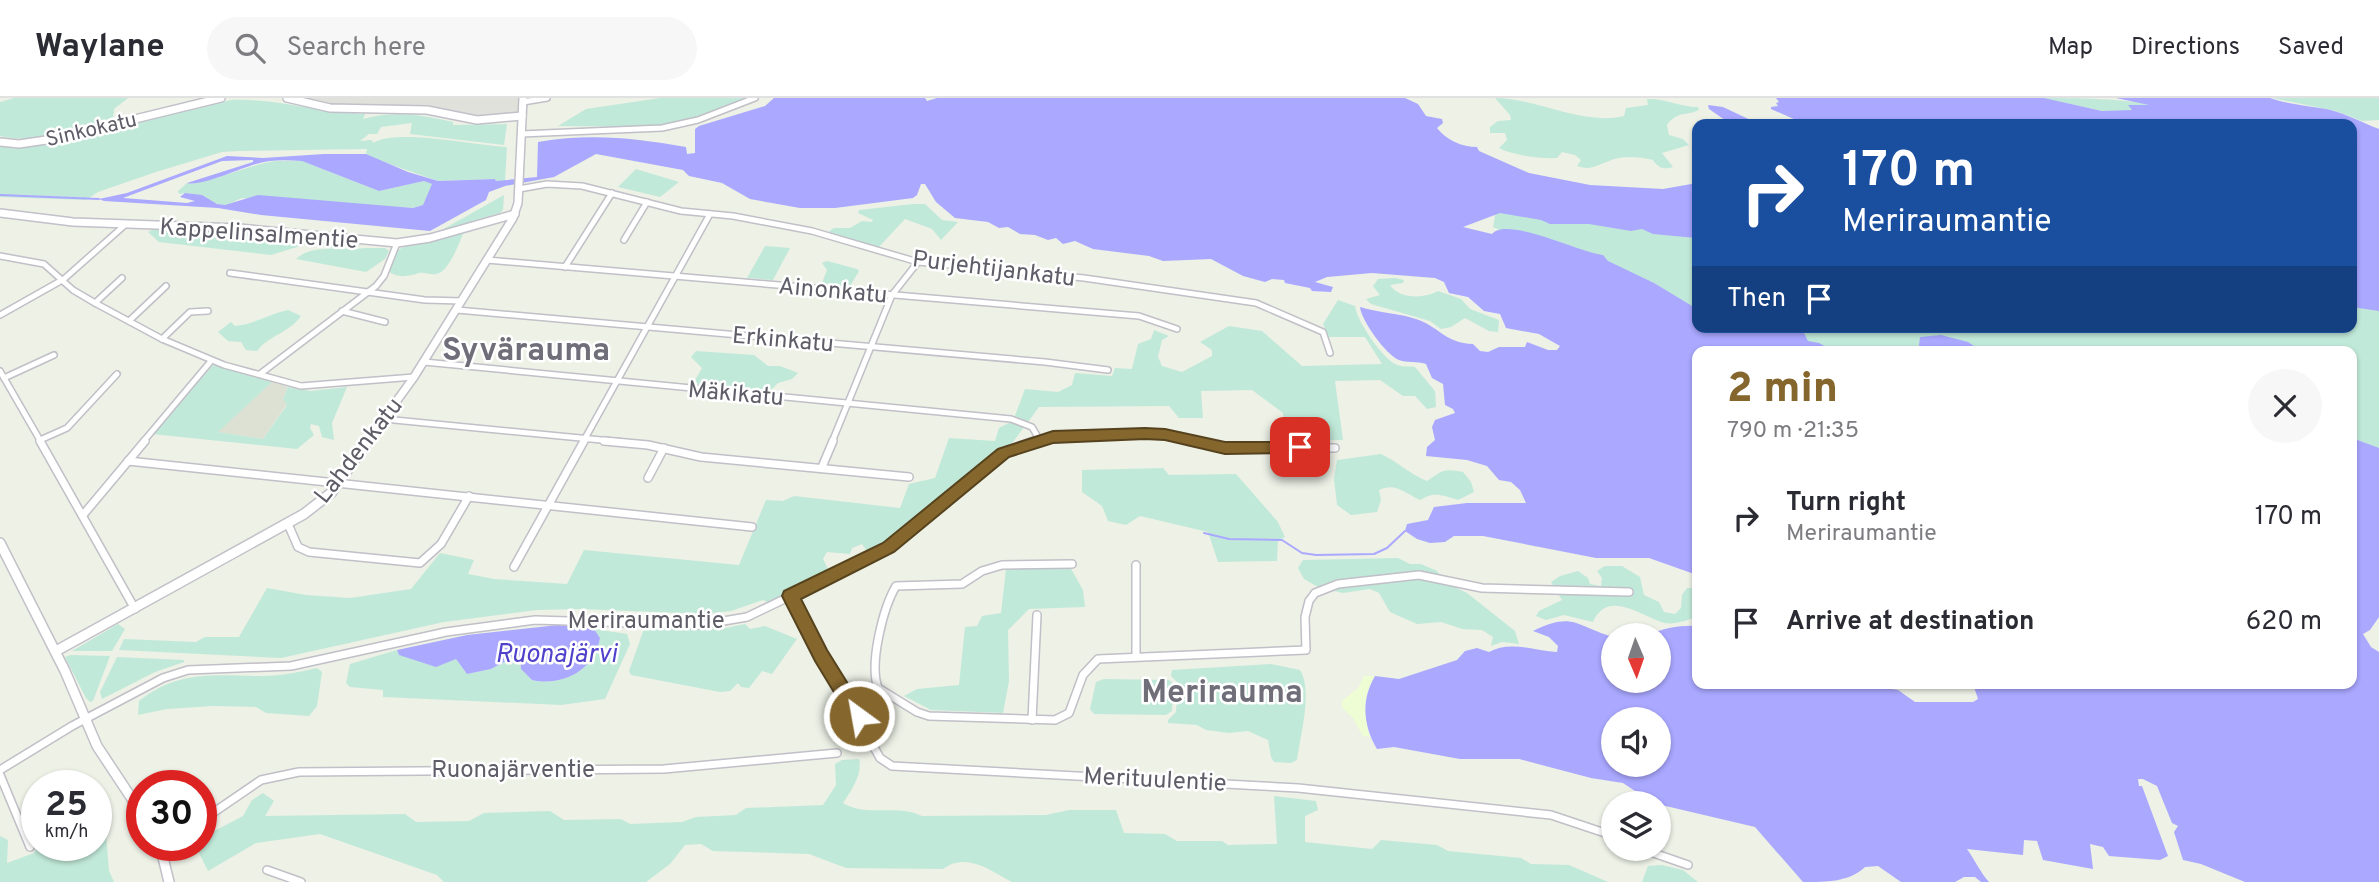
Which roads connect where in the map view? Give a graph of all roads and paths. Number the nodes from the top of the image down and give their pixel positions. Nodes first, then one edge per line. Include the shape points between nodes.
1 (221, 98) edge
2 (287, 98) edge
3 (547, 98) edge
4 (755, 98) edge
5 (523, 100) edge
6 (522, 116) junction
7 (522, 134) junction
8 (0, 142) edge
9 (519, 184) junction
10 (612, 193) junction
11 (647, 202) junction
12 (0, 213) edge
13 (514, 214) junction
14 (710, 214) junction
15 (126, 225) junction
16 (624, 240) dead end
17 (397, 243) junction
18 (0, 256) edge
19 (487, 260) junction
20 (918, 262) junction
21 (565, 267) junction
22 (230, 273) dead end
23 (675, 276) junction
24 (122, 278) dead end
25 (64, 279) junction
26 (166, 286) dead end
27 (368, 291) junction
28 (892, 295) junction
29 (462, 301) junction
30 (95, 303) junction
31 (457, 310) junction
32 (208, 311) dead end
33 (342, 311) junction
34 (0, 315) edge
35 (129, 321) junction
36 (385, 322) dead end
37 (648, 326) junction
38 (1177, 329) dead end
39 (162, 339) junction
40 (872, 347) junction
41 (1330, 353) dead end
42 (54, 355) dead end
43 (211, 361) junction
44 (424, 362) junction
45 (1108, 370) dead end
46 (2, 374) edge
47 (117, 374) dead end
48 (260, 374) junction
49 (414, 377) junction
50 (617, 381) junction
51 (848, 403) junction
52 (384, 419) junction
53 (1039, 439) junction
54 (40, 440) junction
55 (585, 440) junction
56 (664, 448) junction
57 (1335, 448) dead end
58 (128, 461) junction
59 (822, 467) junction
60 (909, 477) dead end
61 (648, 478) dead end
62 (339, 482) junction
63 (469, 496) junction
64 (549, 504) junction
65 (83, 515) junction
66 (288, 524) junction
67 (752, 527) dead end
68 (0, 543) edge
69 (1072, 564) dead end
70 (1136, 565) dead end
71 (514, 566) dead end
72 (1629, 593) dead end
73 (790, 596) junction
74 (135, 609) junction
75 (1037, 615) dead end
76 (56, 651) junction
77 (1136, 656) junction
78 (878, 688) junction
79 (850, 702) junction
80 (87, 718) junction
81 (1032, 720) junction
82 (837, 753) dead end
83 (0, 772) edge
84 (126, 790) edge
85 (217, 810) edge
86 (21, 824) edge
87 (1601, 832) edge
88 (1671, 859) edge
89 (166, 861) edge
90 (1688, 865) dead end
91 (267, 870) dead end
92 (169, 882) edge
93 (301, 882) edge

1 - 8 main road, Sinkokatu via 53,139
2 - 6 main road via 330,108 427,110 477,120
3 - 5 street
4 - 7 street via 664,128
5 - 6 main road, Lahdenkatu
6 - 7 main road, Lahdenkatu
7 - 9 main road, Lahdenkatu
9 - 10 street, Purjehtijankatu via 558,184
9 - 13 main road, Lahdenkatu
10 - 11 street, Purjehtijankatu
10 - 21 street
11 - 14 street, Purjehtijankatu
11 - 16 street
12 - 15 main road, Kappelinsalmentie
13 - 17 main road, Kappelinsalmentie
13 - 19 main road, Lahdenkatu
14 - 20 street, Purjehtijankatu via 812,232
14 - 23 street
15 - 17 main road, Kappelinsalmentie via 239,228
15 - 25 street
17 - 27 street via 384,276
18 - 25 street via 44,264
19 - 21 street, Ainonkatu
19 - 29 main road, Lahdenkatu
20 - 28 street
20 - 41 street, Purjehtijankatu via 1107,281 1256,303 1323,332
21 - 23 street, Ainonkatu
22 - 27 street
23 - 28 street, Ainonkatu
23 - 37 street
24 - 30 street
25 - 30 street
25 - 34 street
26 - 35 street
27 - 29 street
27 - 33 street
28 - 38 street, Ainonkatu via 1139,316
28 - 40 street
29 - 31 main road, Lahdenkatu
30 - 35 street
31 - 37 street, Erkinkatu
31 - 44 main road, Lahdenkatu
32 - 39 street via 190,312
33 - 36 street
33 - 48 street
35 - 39 street
37 - 40 street, Erkinkatu
37 - 50 street
39 - 43 street
40 - 45 street, Erkinkatu
40 - 51 street
42 - 46 street
43 - 48 street
43 - 58 street
44 - 49 main road, Lahdenkatu
44 - 50 street, Mäkikatu
46 - 54 street
47 - 54 street via 67,428
48 - 49 street via 310,386
49 - 52 main road, Lahdenkatu
50 - 51 street, Mäkikatu
50 - 55 street
51 - 53 street, Mäkikatu via 1011,419 1032,427
51 - 59 street
52 - 55 street
52 - 62 main road, Lahdenkatu
53 - 57 street, Meriraumantie via 1153,434 1225,448
53 - 73 street, Meriraumantie via 992,461 878,554
54 - 65 street
55 - 56 street
55 - 64 street
56 - 59 street via 701,457
56 - 61 street
58 - 62 street
58 - 65 street
59 - 60 street
62 - 63 street
62 - 66 main road, Lahdenkatu via 322,501
63 - 64 street
63 - 66 street via 437,550 420,563 309,552 299,547
64 - 67 street
64 - 71 street
65 - 74 street
66 - 74 main road, Lahdenkatu
68 - 76 main road
69 - 78 street via 1002,565 962,584 896,586 876,660
70 - 77 street
72 - 77 street via 1482,588 1419,575 1338,584 1315,593 1309,601 1306,650
73 - 79 street, Merituulentie
73 - 80 street, Meriraumantie via 747,617 724,622 669,625 536,620 446,632 291,666 188,670 163,678
74 - 76 main road, Lahdenkatu
75 - 81 street
76 - 80 main road
77 - 81 street via 1093,661 1069,713 1055,720
78 - 79 street
78 - 81 street via 929,716
79 - 87 street, Merituulentie via 880,758 892,766 1255,784 1551,815
80 - 83 street, Meriraumantie
80 - 84 main road via 97,746
82 - 85 street, Ruonajärventie via 664,769 299,772 261,780
83 - 86 street
88 - 90 street
89 - 92 main road
91 - 93 street

